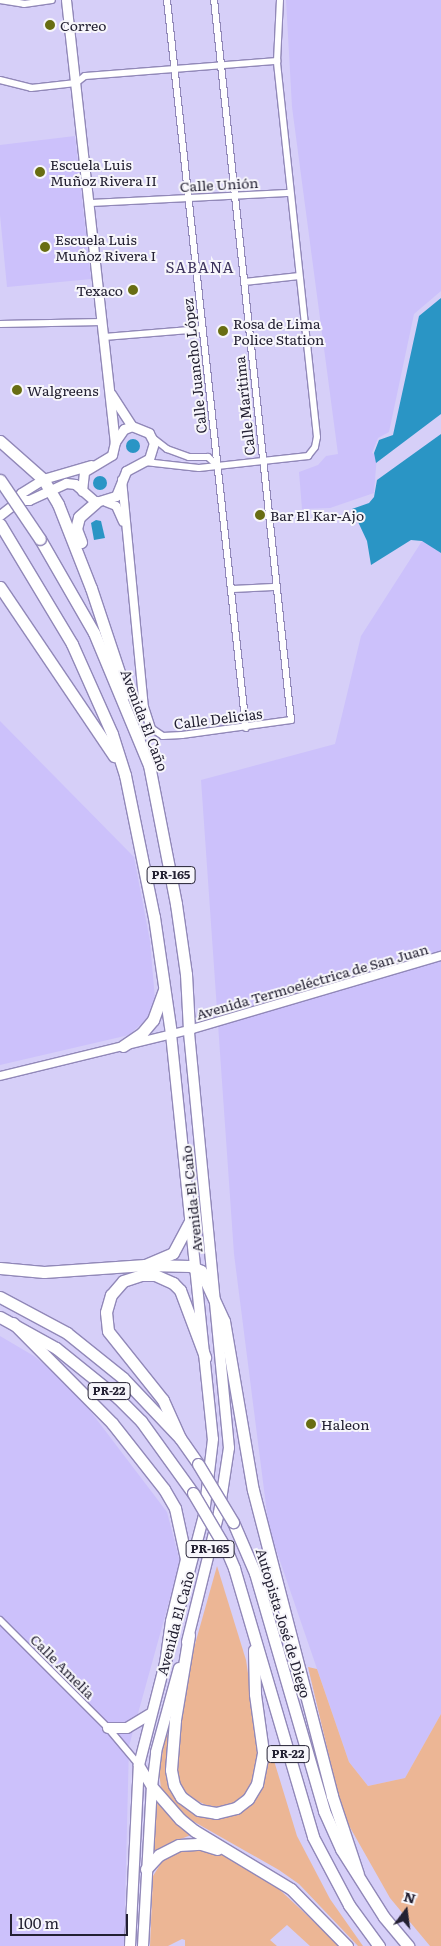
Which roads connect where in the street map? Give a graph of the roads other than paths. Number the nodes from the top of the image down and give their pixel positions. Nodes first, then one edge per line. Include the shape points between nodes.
1 (0, 0) edge
2 (52, 0) edge
3 (66, 0) edge
4 (167, 0) edge
5 (214, 0) edge
6 (280, 0) edge
7 (277, 61) junction
8 (221, 66) junction
9 (174, 68) junction
10 (0, 80) edge
11 (76, 84) junction
12 (289, 193) junction
13 (235, 195) junction
14 (189, 198) junction
15 (89, 203) junction
16 (299, 276) junction
17 (245, 282) junction
18 (102, 322) junction
19 (0, 324) edge
20 (202, 329) junction
21 (104, 337) junction
22 (110, 394) junction
23 (132, 426) junction
24 (153, 438) junction
25 (0, 440) edge
26 (115, 442) junction
27 (146, 462) junction
28 (263, 462) junction
29 (94, 464) junction
30 (218, 465) junction
31 (122, 478) junction
32 (0, 480) edge
33 (46, 484) junction
34 (82, 490) junction
35 (101, 502) junction
36 (0, 514) edge
37 (0, 524) edge
38 (128, 529) junction
39 (0, 587) edge
40 (275, 587) junction
41 (92, 588) junction
42 (230, 589) junction
43 (291, 720) joint
44 (133, 724) junction
45 (150, 728) joint
46 (246, 728) junction
47 (125, 775) junction
48 (441, 956) edge
49 (165, 986) junction
50 (189, 1030) junction
51 (171, 1034) junction
52 (123, 1046) junction
53 (0, 1076) edge
54 (190, 1221) junction
55 (146, 1265) junction
56 (0, 1268) edge
57 (196, 1268) junction
58 (0, 1296) edge
59 (217, 1305) junction
60 (0, 1317) edge
61 (13, 1323) junction
62 (205, 1357) junction
63 (180, 1438) junction
64 (0, 1620) edge
65 (189, 1635) junction
66 (254, 1636) junction
67 (165, 1663) junction
68 (151, 1714) junction
69 (108, 1728) junction
70 (138, 1765) junction
71 (152, 1787) junction
72 (233, 1854) junction
73 (146, 1869) junction
74 (358, 1874) junction
75 (130, 1946) edge
76 (143, 1946) edge
77 (347, 1946) edge
78 (379, 1946) edge
79 (408, 1946) edge

1 - 2 street via 24,4
3 - 11 main road
4 - 9 street, Calle Juancho López
5 - 8 street, Calle Marítima
6 - 7 street
7 - 8 street
7 - 12 street
8 - 9 street
8 - 13 street, Calle Marítima
9 - 11 street via 85,76
9 - 14 street, Calle Juancho López
10 - 11 street via 31,88
11 - 15 main road
12 - 13 street, Calle Unión
12 - 16 street
13 - 14 street, Calle Unión
13 - 17 street, Calle Marítima
14 - 15 street, Calle Unión
14 - 20 street, Calle Juancho López
15 - 18 main road
16 - 17 street
16 - 28 street via 317,437 308,456
17 - 28 street, Calle Marítima
18 - 19 street
18 - 21 main road
20 - 21 street
20 - 30 street, Calle Juancho López
21 - 22 main road
22 - 23 main road
22 - 26 main road
23 - 24 main road via 141,427
23 - 26 main road via 124,429
24 - 27 main road via 153,453
24 - 30 street via 167,449 189,457 208,457
25 - 33 highway
26 - 29 main road via 112,455
27 - 30 street via 199,468
27 - 31 main road via 126,471
28 - 30 street
28 - 40 street, Calle Marítima
29 - 33 main road
29 - 34 main road via 84,472
30 - 42 street, Calle Juancho López
31 - 35 main road via 116,496
31 - 38 street
32 - 44 highway, Avenida El Caño / PR-165, bridge via 40,539 94,633
33 - 34 main road via 66,482
33 - 36 main road via 21,493 19,500
33 - 41 highway via 58,504
34 - 35 main road
35 - 38 street via 121,513
35 - 41 highway via 78,517 76,529 89,567
37 - 47 highway, Avenida El Caño / PR-165 via 72,644 112,734
38 - 45 street via 144,707
39 - 47 highway
40 - 42 street
40 - 43 street, Calle Marítima
41 - 44 highway via 120,667
42 - 46 street, Calle Juancho López
43 - 46 street, Calle Delicias
44 - 50 highway, Avenida El Caño / PR-165 via 149,765 176,904 186,974
45 - 46 street, Calle Delicias via 163,736
47 - 49 highway, Avenida El Caño / PR-165
48 - 50 street, Avenida Termoeléctrica de San Juan
49 - 51 highway, Avenida El Caño / PR-165
49 - 52 highway via 153,1020 142,1033
50 - 51 street, Avenida Termoeléctrica de San Juan
50 - 59 main road, Avenida El Caño / PR-165
51 - 52 street, Avenida Termoeléctrica de San Juan
51 - 54 main road, Avenida El Caño / PR-165
52 - 53 street, Avenida Termoeléctrica de San Juan
54 - 55 highway via 173,1253
54 - 57 main road, Avenida El Caño / PR-165
55 - 56 highway via 44,1272
55 - 57 highway
57 - 59 highway via 205,1275
57 - 62 main road, Avenida El Caño / PR-165
58 - 63 highway, Autopista José de Diego / PR-22 via 59,1328 85,1347 123,1378
59 - 65 main road, Avenida El Caño / PR-165 via 229,1434 228,1466
59 - 74 highway via 224,1321 253,1490 332,1796
60 - 61 highway, PR-22
61 - 66 highway, PR-22, bridge via 56,1348 141,1421 193,1492 226,1549
61 - 67 highway via 101,1411 164,1489 175,1508 186,1559
62 - 63 highway via 180,1290 173,1283 141,1275 123,1282 110,1295 106,1312 108,1331 163,1400
62 - 67 main road, Avenida El Caño / PR-165 via 213,1424 212,1467 193,1561
63 - 74 highway, Autopista José de Diego / PR-22, bridge via 233,1522 255,1573 324,1810 341,1849
64 - 69 street, Calle Amelia
65 - 66 highway via 175,1720 171,1770 174,1785 186,1802 199,1810 216,1813 236,1808 248,1800 261,1770
65 - 71 main road, Avenida El Caño / PR-165 via 156,1752
66 - 78 highway, PR-22 via 313,1837 349,1905
67 - 68 main road, Avenida El Caño / PR-165
68 - 69 main road via 142,1723 127,1728
68 - 70 main road, Avenida El Caño / PR-165
69 - 70 street, Calle Amelia
70 - 71 main road
70 - 75 main road, Avenida El Caño / PR-165
71 - 72 highway via 180,1819
71 - 73 main road, Avenida El Caño / PR-165
72 - 73 highway via 201,1844 179,1845 159,1855
72 - 77 highway via 291,1889
73 - 76 main road, Avenida El Caño / PR-165
74 - 79 highway, Autopista José de Diego / PR-22 via 384,1917

